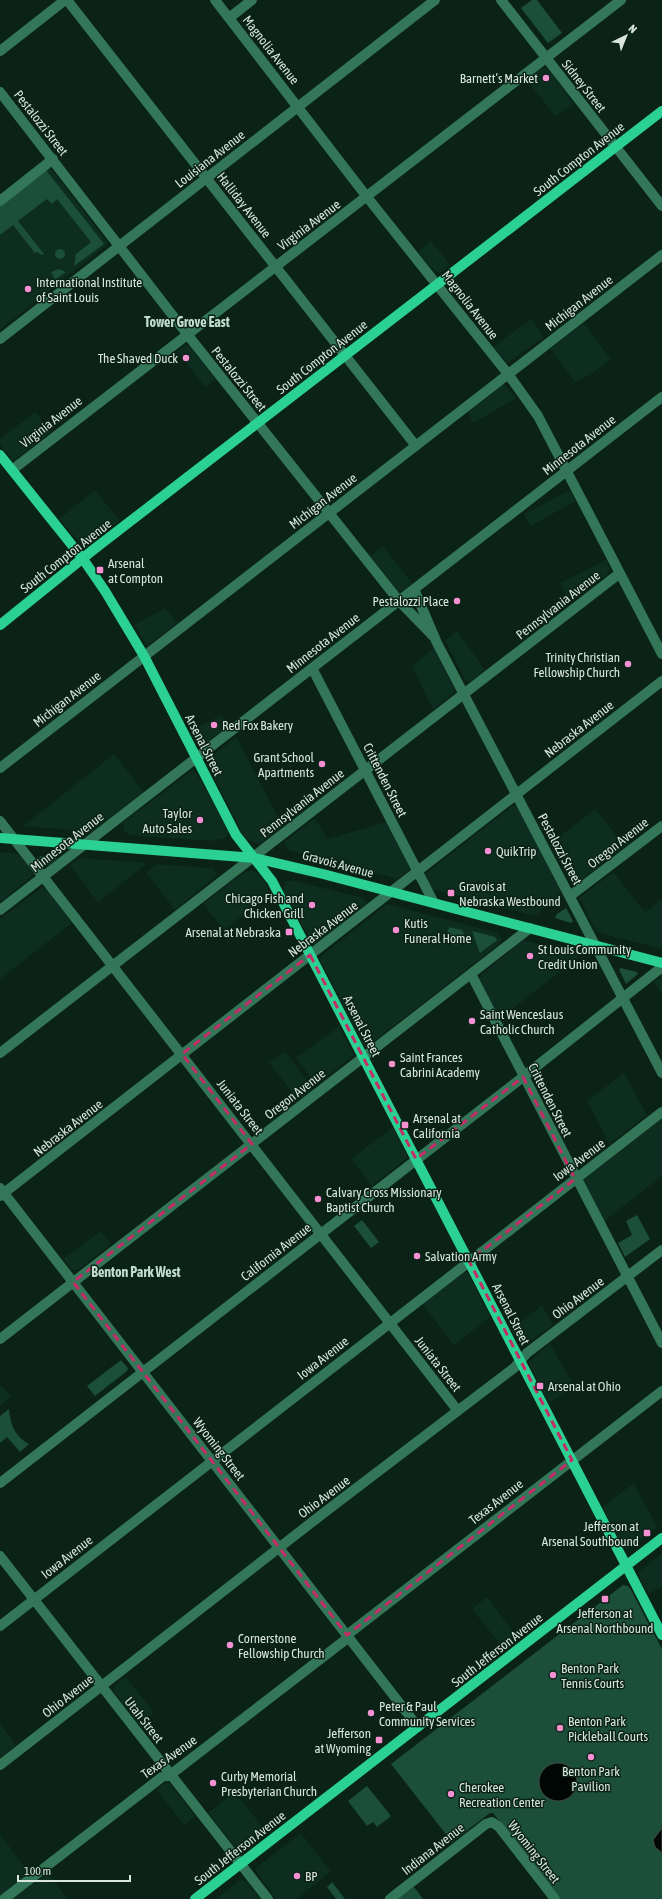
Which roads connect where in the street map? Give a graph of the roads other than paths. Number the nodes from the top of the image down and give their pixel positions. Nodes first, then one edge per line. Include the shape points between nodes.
1 (66, 0) edge
2 (215, 0) edge
3 (252, 0) edge
4 (435, 0) edge
5 (501, 0) edge
6 (621, 0) edge
7 (229, 18) junction
8 (0, 51) edge
9 (546, 58) junction
10 (0, 92) edge
11 (298, 107) junction
12 (662, 111) edge
13 (616, 147) junction
14 (53, 159) junction
15 (206, 178) junction
16 (367, 197) junction
17 (0, 201) edge
18 (662, 206) edge
19 (119, 246) junction
20 (662, 255) edge
21 (276, 266) junction
22 (437, 284) junction
23 (187, 334) junction
24 (0, 338) edge
25 (345, 356) junction
26 (508, 374) junction
27 (662, 397) edge
28 (258, 423) junction
29 (416, 446) junction
30 (0, 455) edge
31 (12, 470) junction
32 (567, 472) junction
33 (329, 513) junction
34 (83, 559) junction
35 (620, 573) junction
36 (414, 589) junction
37 (399, 601) junction
38 (0, 625) edge
39 (435, 638) junction
40 (662, 654) edge
41 (144, 656) junction
42 (312, 668) junction
43 (662, 681) edge
44 (464, 694) junction
45 (197, 758) junction
46 (0, 768) edge
47 (365, 771) junction
48 (517, 794) junction
49 (0, 821) edge
50 (662, 826) edge
51 (0, 838) edge
52 (14, 839) junction
53 (85, 844) junction
54 (255, 858) junction
55 (418, 872) junction
56 (43, 877) junction
57 (392, 892) junction
58 (570, 896) junction
59 (434, 903) junction
60 (0, 910) edge
61 (530, 928) junction
62 (596, 945) junction
63 (310, 955) junction
64 (662, 963) edge
65 (112, 967) junction
66 (662, 967) edge
67 (471, 974) junction
68 (623, 997) junction
69 (0, 1053) edge
70 (182, 1054) junction
71 (363, 1058) junction
72 (662, 1073) edge
73 (523, 1077) junction
74 (662, 1112) edge
75 (252, 1144) junction
76 (416, 1159) junction
77 (576, 1179) junction
78 (1, 1192) edge
79 (322, 1233) junction
80 (662, 1250) edge
81 (469, 1261) junction
82 (627, 1277) junction
83 (73, 1282) junction
84 (390, 1322) junction
85 (0, 1339) edge
86 (662, 1343) edge
87 (520, 1361) junction
88 (143, 1372) junction
89 (662, 1391) edge
90 (458, 1411) junction
91 (572, 1460) junction
92 (212, 1461) junction
93 (0, 1483) edge
94 (662, 1538) edge
95 (279, 1548) junction
96 (0, 1556) edge
97 (627, 1566) junction
98 (34, 1599) junction
99 (0, 1626) edge
100 (662, 1634) edge
101 (348, 1636) junction
102 (101, 1686) junction
103 (418, 1727) junction
104 (0, 1765) edge
105 (170, 1775) junction
106 (492, 1822) joint
107 (241, 1864) junction
108 (4, 1899) edge
109 (196, 1899) edge
110 (268, 1899) edge
111 (390, 1899) edge
112 (555, 1899) edge

1 - 8 street
1 - 15 street, Halliday Avenue
2 - 7 street, Magnolia Avenue
3 - 7 street
4 - 11 street, Louisiana Avenue
5 - 9 street, Sidney Street
6 - 9 street, Virginia Avenue
7 - 11 street, Magnolia Avenue
9 - 13 street, Sidney Street
9 - 16 street, Virginia Avenue
10 - 14 street, Pestalozzi Street
11 - 15 street, Louisiana Avenue
11 - 16 street, Magnolia Avenue
12 - 13 main road, South Compton Avenue
13 - 18 street, Sidney Street
13 - 22 main road, South Compton Avenue
14 - 17 street
14 - 19 street, Pestalozzi Street
15 - 19 street, Louisiana Avenue
15 - 21 street, Halliday Avenue
16 - 21 street, Virginia Avenue
16 - 22 street, Magnolia Avenue
19 - 23 street, Pestalozzi Street
19 - 24 street, Louisiana Avenue
20 - 26 street, Michigan Avenue
21 - 23 street, Virginia Avenue
21 - 25 street, Halliday Avenue
22 - 25 main road, South Compton Avenue
22 - 26 street, Magnolia Avenue
23 - 28 street, Pestalozzi Street
23 - 31 street, Virginia Avenue
25 - 28 main road, South Compton Avenue
25 - 29 street, Halliday Avenue
26 - 29 street, Michigan Avenue
26 - 32 street, Magnolia Avenue via 538,416
27 - 32 street, Minnesota Avenue
28 - 33 street, Pestalozzi Street
28 - 34 main road, South Compton Avenue
29 - 33 street, Michigan Avenue
30 - 31 main road, Arsenal Street
31 - 34 main road, Arsenal Street
32 - 35 street, Magnolia Avenue
32 - 36 street, Minnesota Avenue
33 - 37 street, Pestalozzi Street
33 - 41 street, Michigan Avenue
34 - 38 main road, South Compton Avenue
34 - 41 main road, Arsenal Street via 109,596
35 - 40 street, Magnolia Avenue
35 - 44 street, Pennsylvania Avenue
36 - 37 street, Minnesota Avenue
36 - 39 street, Pestalozzi Street
37 - 39 street, Pestalozzi Street
37 - 42 street, Minnesota Avenue
39 - 44 street, Pestalozzi Street
41 - 45 main road, Arsenal Street
41 - 46 street, Michigan Avenue
42 - 45 street, Minnesota Avenue
42 - 47 street, Crittenden Street
43 - 48 street, Nebraska Avenue
44 - 47 street, Pennsylvania Avenue
44 - 48 street, Pestalozzi Street
45 - 53 street, Minnesota Avenue
45 - 54 main road, Arsenal Street via 236,835
47 - 54 street, Pennsylvania Avenue
47 - 55 street, Crittenden Street
48 - 55 street, Nebraska Avenue
48 - 58 street, Pestalozzi Street
49 - 52 street, Juniata Street
50 - 58 street, Oregon Avenue
51 - 52 main road, Gravois Avenue
52 - 53 main road, Gravois Avenue
52 - 56 street, Juniata Street
53 - 54 main road, Gravois Avenue
53 - 56 street, Minnesota Avenue
54 - 57 main road, Gravois Avenue
54 - 63 main road, Arsenal Street via 269,876
54 - 65 street, Pennsylvania Avenue
55 - 57 street, Nebraska Avenue
55 - 59 street, Crittenden Street
56 - 60 street, Minnesota Avenue
56 - 65 street, Juniata Street
57 - 59 main road, Gravois Avenue
57 - 63 street, Nebraska Avenue
58 - 62 street, Pestalozzi Street
59 - 61 main road, Gravois Avenue
61 - 62 main road, Gravois Avenue
61 - 67 street, Oregon Avenue
62 - 64 main road, Gravois Avenue
62 - 68 street, Pestalozzi Street
63 - 70 street, Nebraska Avenue
63 - 71 main road, Arsenal Street
65 - 69 street, Pennsylvania Avenue
65 - 70 street, Juniata Street
66 - 68 street, California Avenue
67 - 71 street, Oregon Avenue
67 - 73 street, Crittenden Street
68 - 72 street, Pestalozzi Street
68 - 73 street, California Avenue
70 - 75 street, Juniata Street
70 - 78 street, Nebraska Avenue
71 - 75 street, Oregon Avenue
71 - 76 main road, Arsenal Street
73 - 76 street, California Avenue
73 - 77 street, Crittenden Street
74 - 77 street, Iowa Avenue
75 - 79 street, Juniata Street
75 - 83 street, Oregon Avenue
76 - 79 street, California Avenue
76 - 81 main road, Arsenal Street
77 - 81 street, Iowa Avenue
77 - 82 street, Crittenden Street
78 - 83 street, Wyoming Street
79 - 84 street, Juniata Street
79 - 88 street, California Avenue
80 - 82 street, Ohio Avenue
81 - 84 street, Iowa Avenue
81 - 87 main road, Arsenal Street
82 - 86 street, Crittenden Street
82 - 87 street, Ohio Avenue
83 - 85 street, Oregon Avenue
83 - 88 street, Wyoming Street
84 - 90 street, Juniata Street
84 - 92 street, Iowa Avenue
87 - 90 street, Ohio Avenue
87 - 91 main road, Arsenal Street
88 - 92 street, Wyoming Street
88 - 93 street, California Avenue
89 - 91 street, Texas Avenue
90 - 95 street, Ohio Avenue
91 - 97 main road, Arsenal Street
91 - 101 street, Texas Avenue
92 - 95 street, Wyoming Street
92 - 98 street, Iowa Avenue
94 - 97 main road, South Jefferson Avenue
95 - 101 street, Wyoming Street
95 - 102 street, Ohio Avenue
96 - 98 street, Utah Street
97 - 100 main road, Arsenal Street
97 - 103 main road, South Jefferson Avenue
98 - 99 street, Iowa Avenue
98 - 102 street, Utah Street
101 - 103 street, Wyoming Street
101 - 105 street, Texas Avenue
102 - 104 street, Ohio Avenue
102 - 105 street, Utah Street
103 - 107 main road, South Jefferson Avenue
105 - 107 street, Utah Street
105 - 108 street, Texas Avenue via 162,1777
106 - 111 street, Indiana Avenue via 486,1824
106 - 112 street, Wyoming Street via 497,1824
107 - 109 main road, South Jefferson Avenue
107 - 110 street, Utah Street

